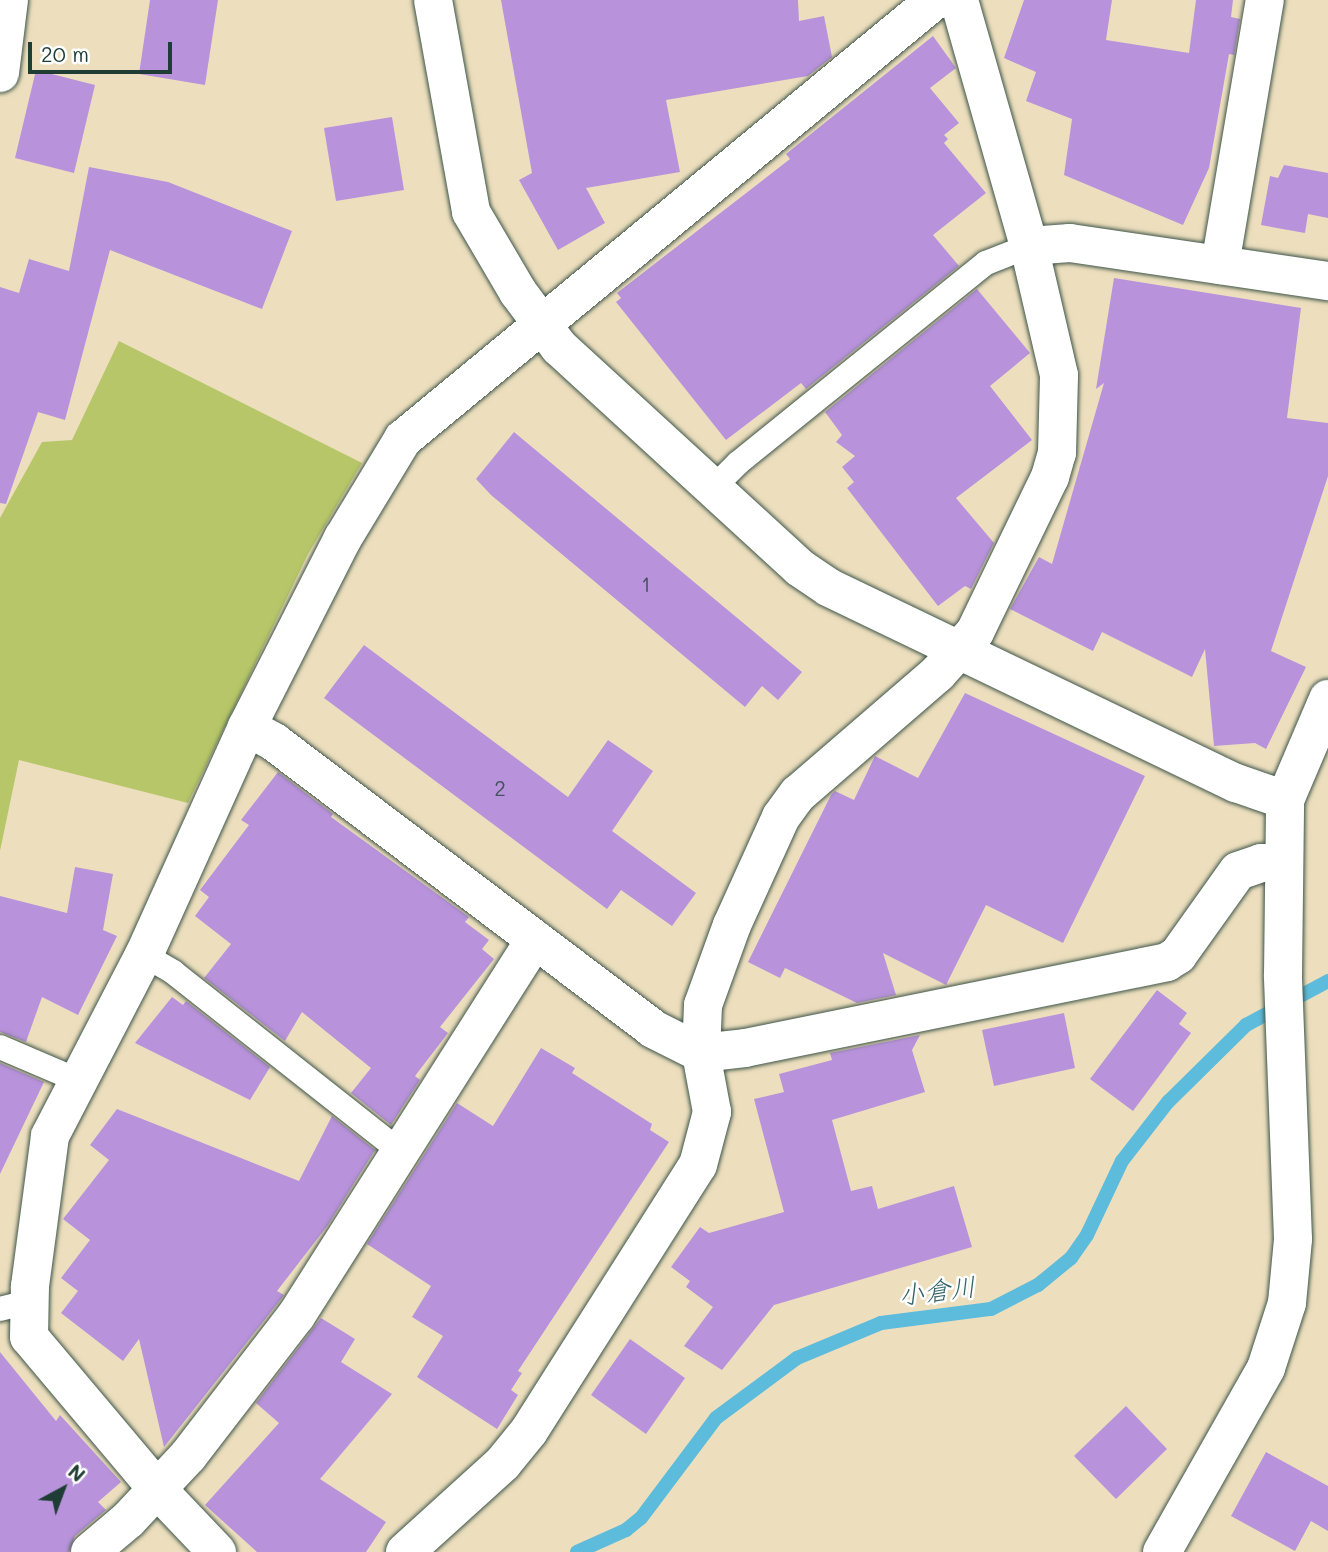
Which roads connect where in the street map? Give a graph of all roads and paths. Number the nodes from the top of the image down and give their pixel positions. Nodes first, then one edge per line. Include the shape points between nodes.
1 (9, 0) edge
2 (433, 0) edge
3 (934, 0) edge
4 (959, 0) edge
5 (1265, 0) edge
6 (0, 73) edge
7 (1028, 246) junction
8 (1220, 265) junction
9 (1328, 281) edge
10 (541, 326) junction
11 (714, 487) junction
12 (960, 649) junction
13 (1328, 699) edge
14 (247, 727) junction
15 (1284, 800) junction
16 (1283, 863) junction
17 (535, 940) junction
18 (144, 955) junction
19 (0, 1046) edge
20 (701, 1053) junction
21 (77, 1080) junction
22 (400, 1151) junction
23 (14, 1305) edge
24 (158, 1490) junction
25 (90, 1552) edge
26 (218, 1552) edge
27 (405, 1552) edge
28 (1162, 1552) edge

1 - 6 street
2 - 10 street via 471,212
3 - 10 street
4 - 7 street
5 - 8 street
7 - 8 street via 1070,243
7 - 11 lane via 986,263
7 - 12 street via 1059,375 1057,453 986,611
8 - 9 street
10 - 11 street
10 - 14 street via 403,439 384,465
11 - 12 street via 800,568
12 - 15 street via 1236,783
12 - 20 street via 798,794 782,817 732,925 703,1005
13 - 15 street
14 - 17 street via 274,742
14 - 18 street
15 - 16 street
16 - 20 street via 1261,863 1238,871 1178,955 1167,962 745,1048
16 - 28 street via 1293,1239 1287,1303 1266,1368
17 - 20 street via 653,1029
17 - 22 street
18 - 21 street
18 - 22 lane via 173,972
19 - 21 lane
20 - 27 street via 712,1112 698,1165 529,1431 503,1463
21 - 23 street via 46,1151
22 - 24 street via 296,1315
23 - 24 street via 38,1353
24 - 25 street
24 - 26 street

